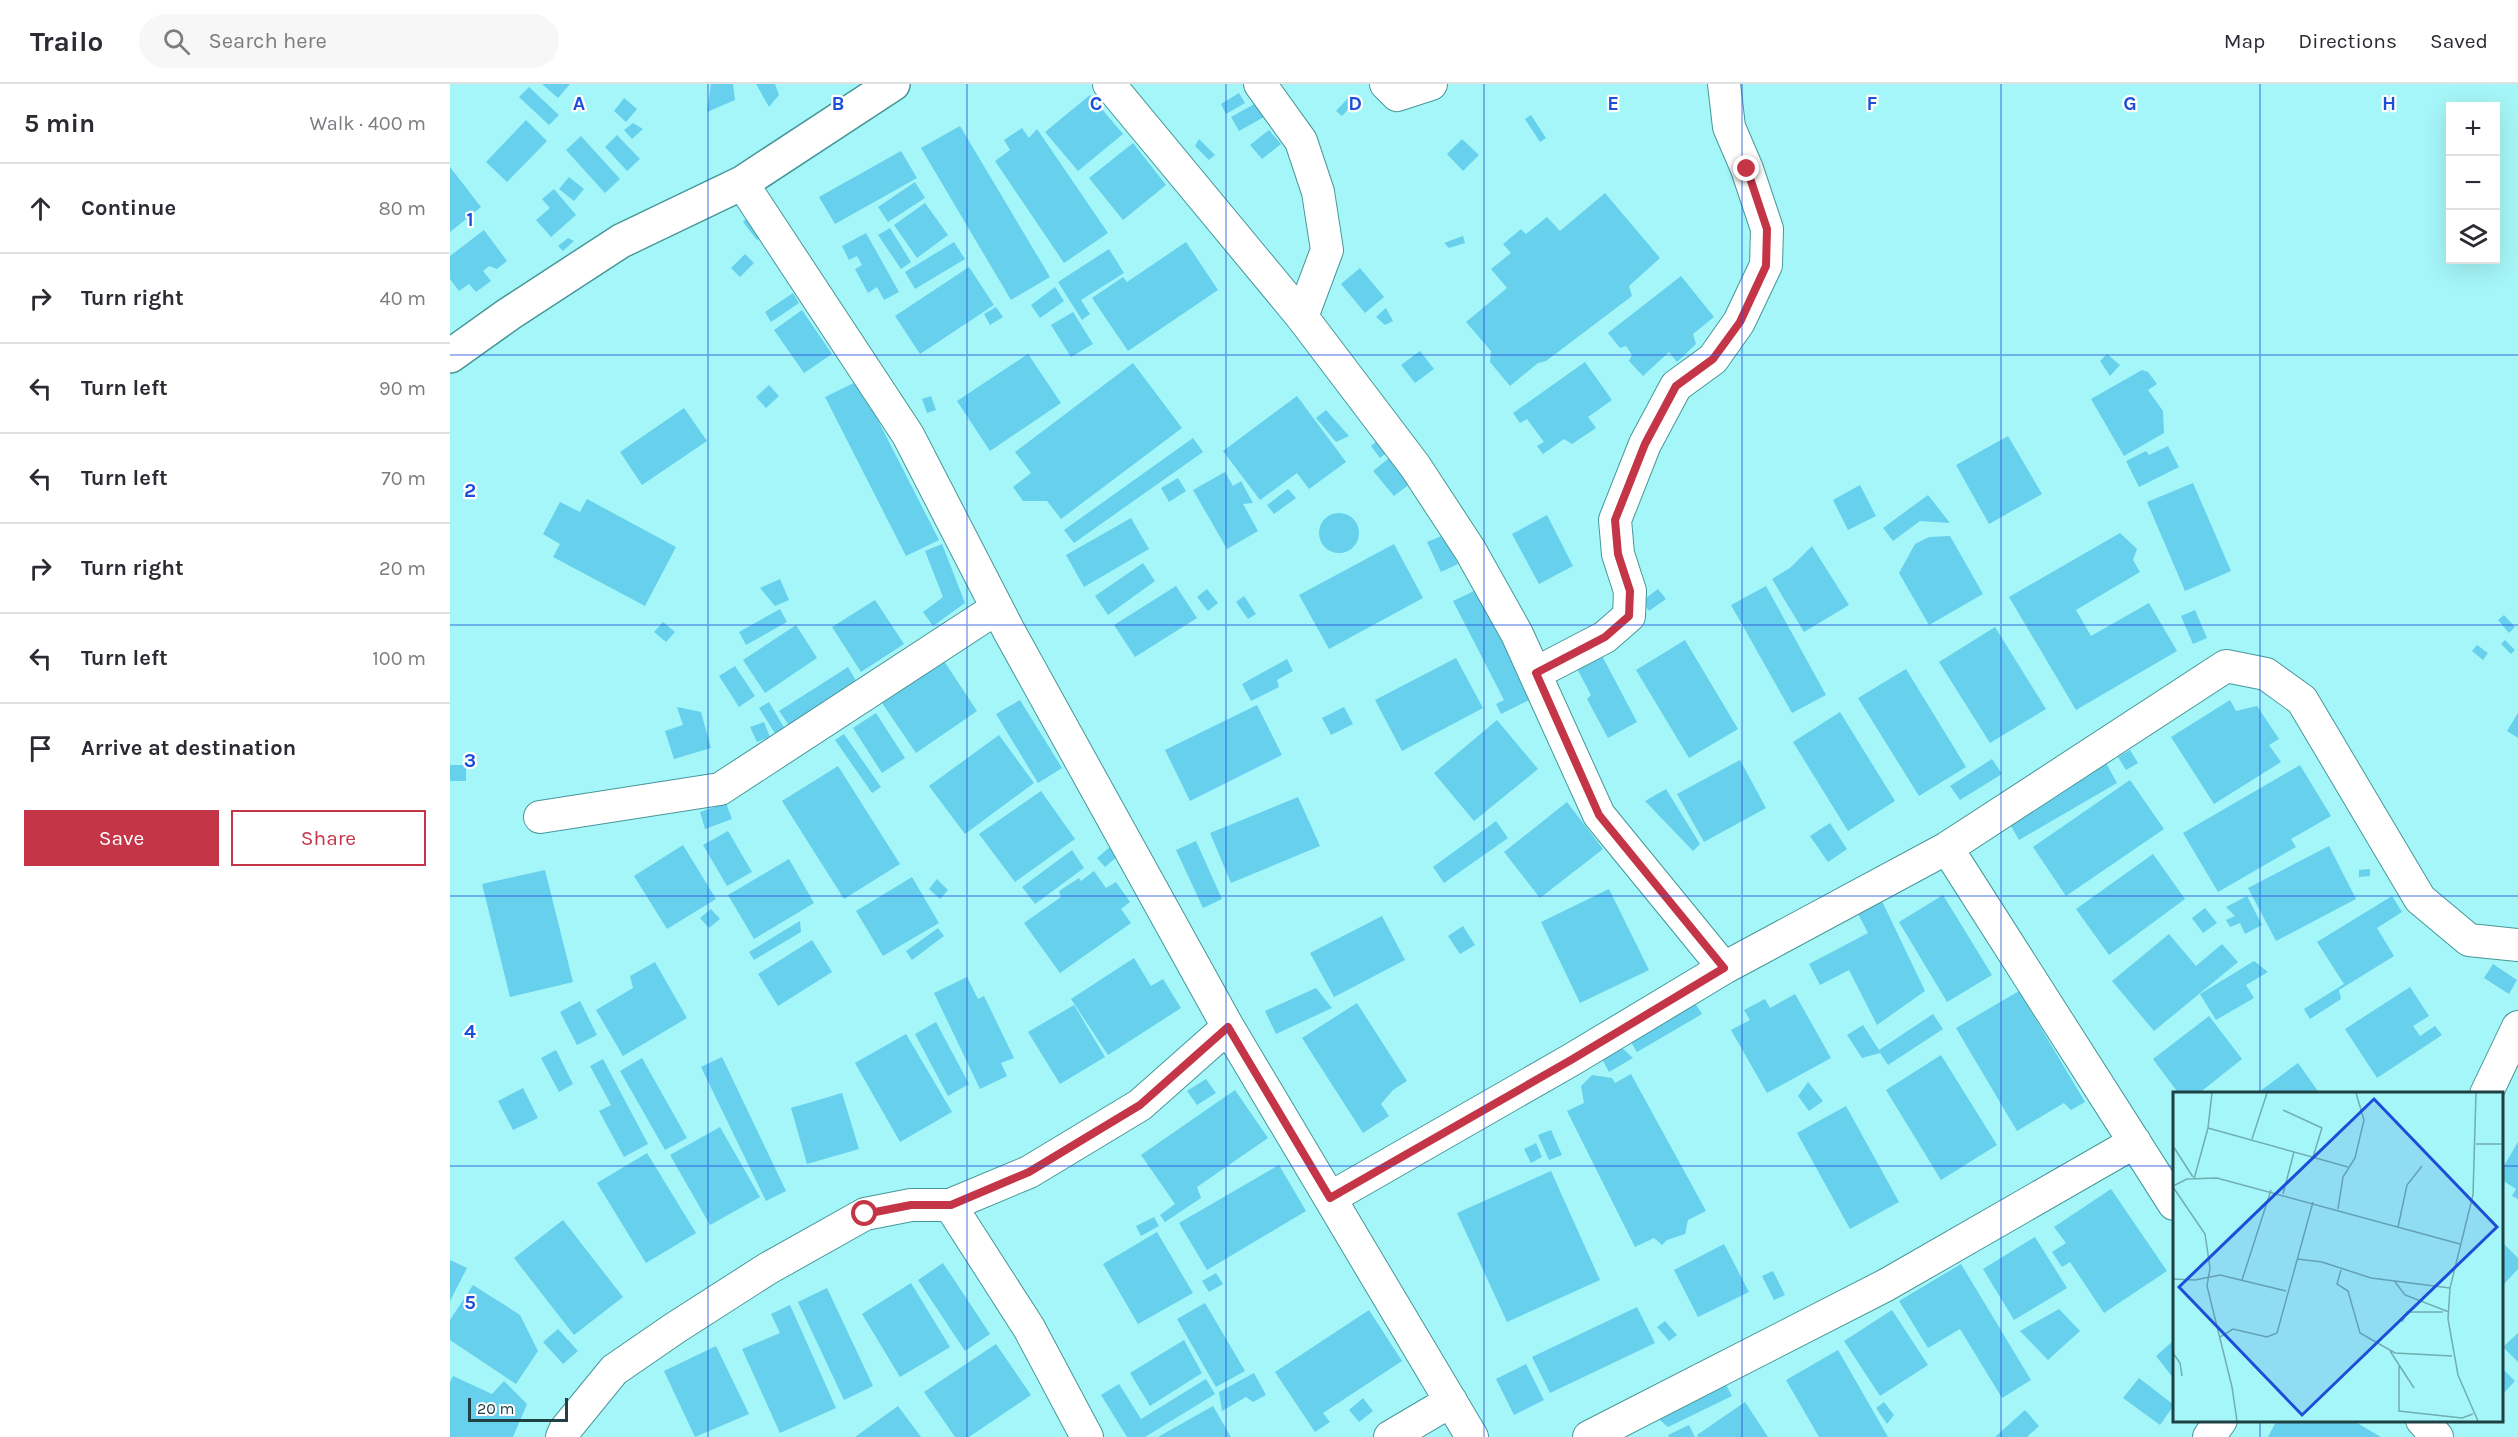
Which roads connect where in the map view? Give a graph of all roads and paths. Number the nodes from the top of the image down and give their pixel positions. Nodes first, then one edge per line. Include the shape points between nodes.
1 (893, 84) edge
2 (1108, 84) edge
3 (1260, 84) edge
4 (1386, 84) edge
5 (1431, 84) edge
6 (1724, 84) edge
7 (742, 183) junction
8 (1302, 317) junction
9 (450, 356) edge
10 (997, 608) junction
11 (1536, 673) junction
12 (540, 817) dead end
13 (1947, 848) junction
14 (2518, 945) edge
15 (1724, 968) junction
16 (1228, 1027) junction
17 (2518, 1027) edge
18 (2487, 1092) edge
19 (2135, 1142) junction
20 (1330, 1198) junction
21 (2173, 1201) edge
22 (951, 1205) junction
23 (1451, 1401) junction
24 (2220, 1422) edge
25 (2424, 1422) edge
26 (562, 1437) edge
27 (1087, 1437) edge
28 (1390, 1437) edge
29 (1472, 1437) edge
30 (1589, 1437) edge
31 (2209, 1437) edge
32 (2437, 1437) edge

1 - 7 street
2 - 8 street
3 - 8 street via 1301,141 1318,192 1327,250
4 - 5 street via 1397,95
6 - 11 street via 1729,127 1767,229 1766,266 1740,322 1713,359 1676,386 1645,444 1615,520 1618,554 1630,591 1629,616 1605,637
7 - 9 street via 621,241
7 - 10 street via 908,435
8 - 11 street via 1415,466 1470,550
10 - 12 street via 720,789
10 - 16 street
11 - 15 street via 1599,815
13 - 14 street via 2226,666 2266,674 2302,700 2420,899 2469,940
13 - 15 street
13 - 19 street
15 - 20 street
16 - 20 street
16 - 22 street via 1140,1105 1029,1172
17 - 18 street
19 - 21 street
19 - 30 street via 1886,1285
20 - 23 street
22 - 26 street via 911,1205 865,1214 767,1269 614,1370
22 - 27 street via 1029,1328
23 - 28 street
23 - 29 street
24 - 31 street
25 - 32 street

